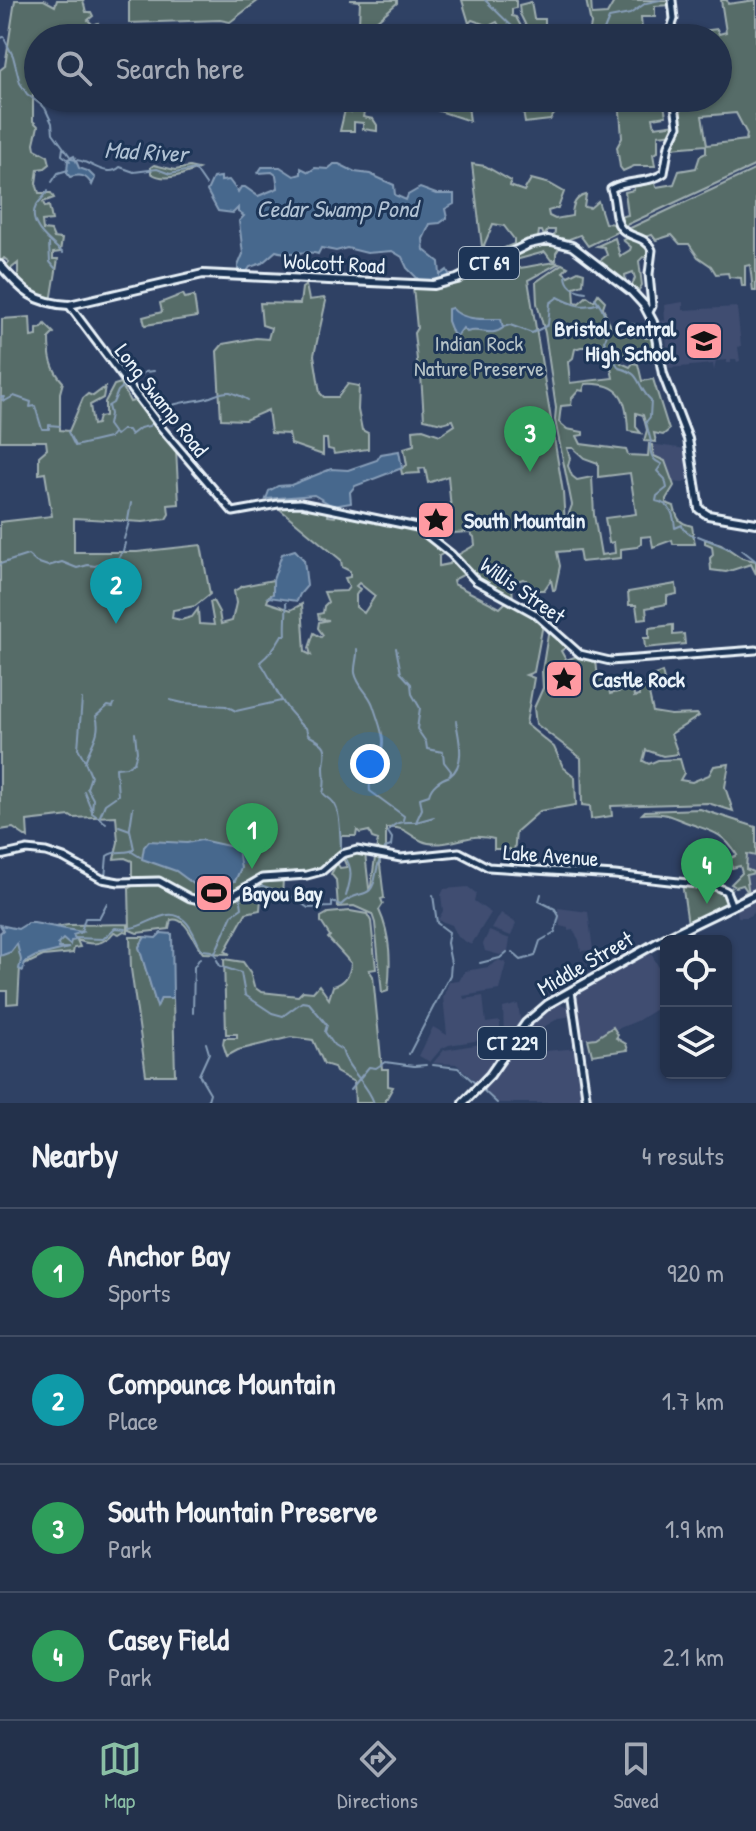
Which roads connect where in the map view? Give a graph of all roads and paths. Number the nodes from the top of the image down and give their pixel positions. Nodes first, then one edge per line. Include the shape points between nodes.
1 (672, 0) edge
2 (672, 24) edge
3 (676, 112) edge
4 (0, 265) edge
5 (69, 305) junction
6 (649, 312) junction
7 (233, 512) joint
8 (756, 523) edge
9 (756, 650) edge
10 (0, 856) edge
11 (756, 894) edge
12 (731, 904) junction
13 (571, 991) junction
14 (463, 1103) edge
15 (587, 1103) edge

1 - 2 main road
3 - 6 main road via 678,126 664,173 611,189 621,228 646,240 652,250
4 - 5 main road, Wolcott Road / CT 69 via 32,297
5 - 6 main road, Wolcott Road / CT 69 via 203,274 434,285 548,240 575,248 631,291
5 - 7 main road, Long Swamp Road via 158,424
6 - 8 main road, CT 69 via 663,374 688,439 697,506 708,515
7 - 9 main road, Willis Street via 295,503 418,527 476,581 534,613 585,656 613,661
10 - 12 main road, Lake Avenue via 27,850 50,853 102,879 159,881 205,902 228,898 259,879 318,873 352,851 399,858 457,852 488,867 715,886 726,891
11 - 12 main road, Middle Street / CT 229
12 - 13 main road, Middle Street / CT 229
13 - 14 main road, Middle Street / CT 229 via 529,1020
13 - 15 main road

